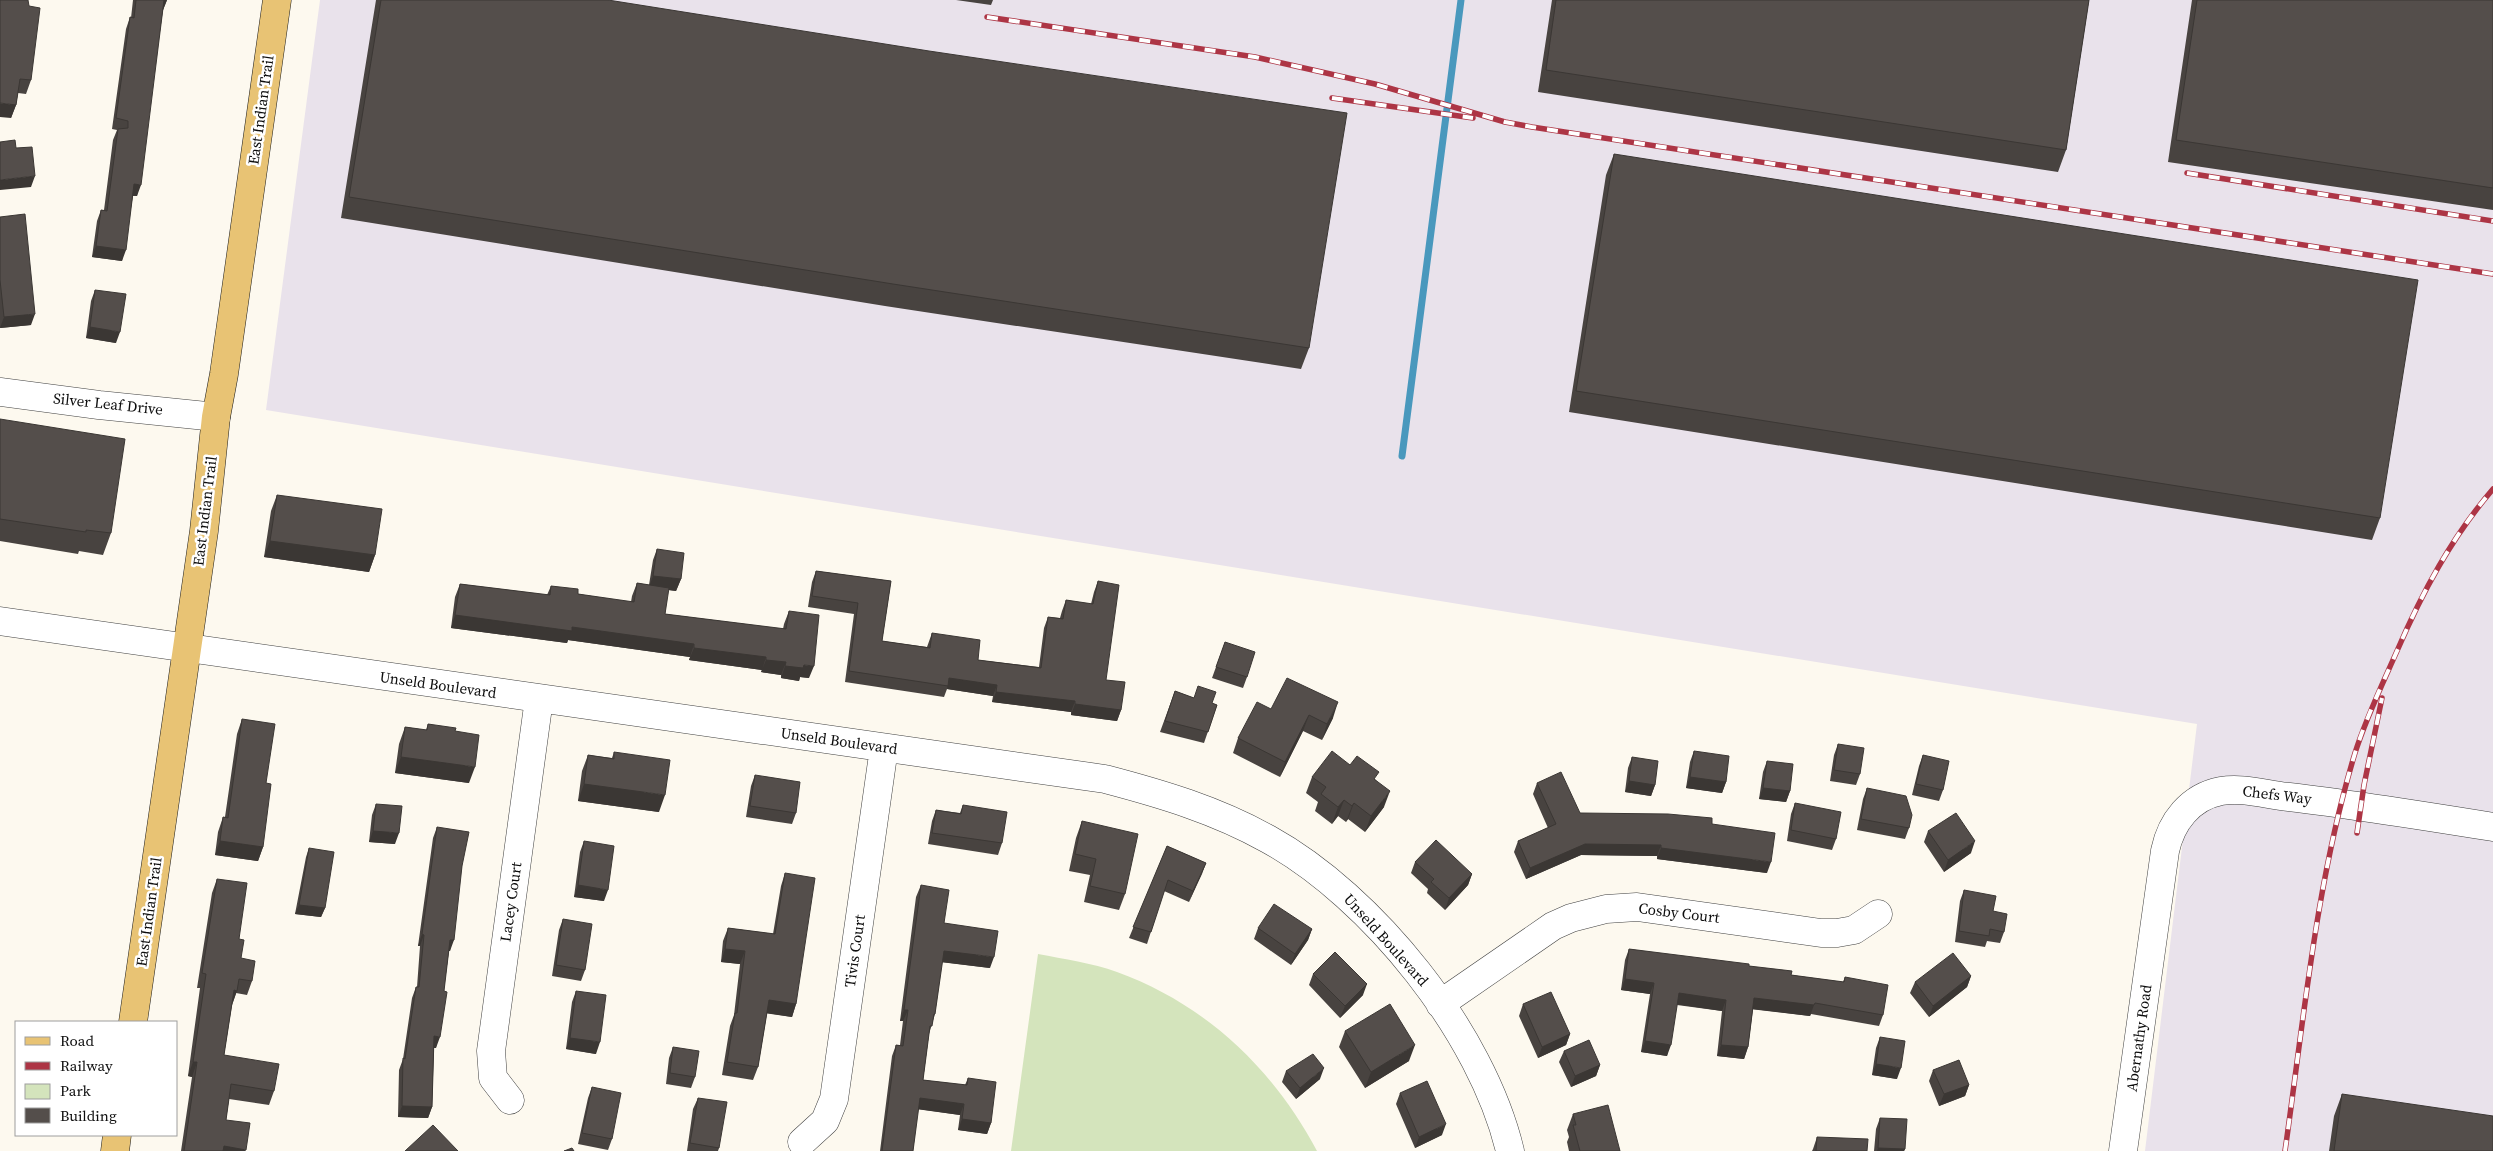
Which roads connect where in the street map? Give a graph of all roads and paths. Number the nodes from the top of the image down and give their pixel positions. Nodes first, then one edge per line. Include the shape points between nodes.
1 (276, 0) edge
2 (0, 392) edge
3 (216, 417) junction
4 (0, 621) edge
5 (186, 649) junction
6 (539, 699) junction
7 (884, 748) junction
8 (2493, 826) edge
9 (1878, 914) dead end
10 (2154, 926) joint
11 (1440, 1004) junction
12 (133, 1021) edge
13 (510, 1100) dead end
14 (118, 1136) edge
15 (802, 1142) dead end
16 (115, 1151) edge
17 (1510, 1151) edge
18 (2123, 1151) edge

1 - 3 main road, East Indian Trail
2 - 3 street, Silver Leaf Drive
3 - 5 main road, East Indian Trail via 205,522
4 - 5 street, Unseld Boulevard
5 - 6 street, Unseld Boulevard
5 - 12 main road, East Indian Trail
6 - 7 street, Unseld Boulevard
6 - 13 street, Lacey Court via 490,1051 493,1078
7 - 11 street, Unseld Boulevard via 1106,778 1209,810 1269,839 1342,892 1372,920 1425,980
7 - 15 street, Tivis Court via 834,1100 825,1121
8 - 10 street, Chefs Way via 2341,802 2250,791 2220,791 2190,806 2168,835
9 - 11 street, Cosby Court via 1854,930 1821,933 1637,907 1606,909 1553,926
10 - 18 street, Abernathy Road
11 - 17 street, Unseld Boulevard via 1479,1068
14 - 16 main road

